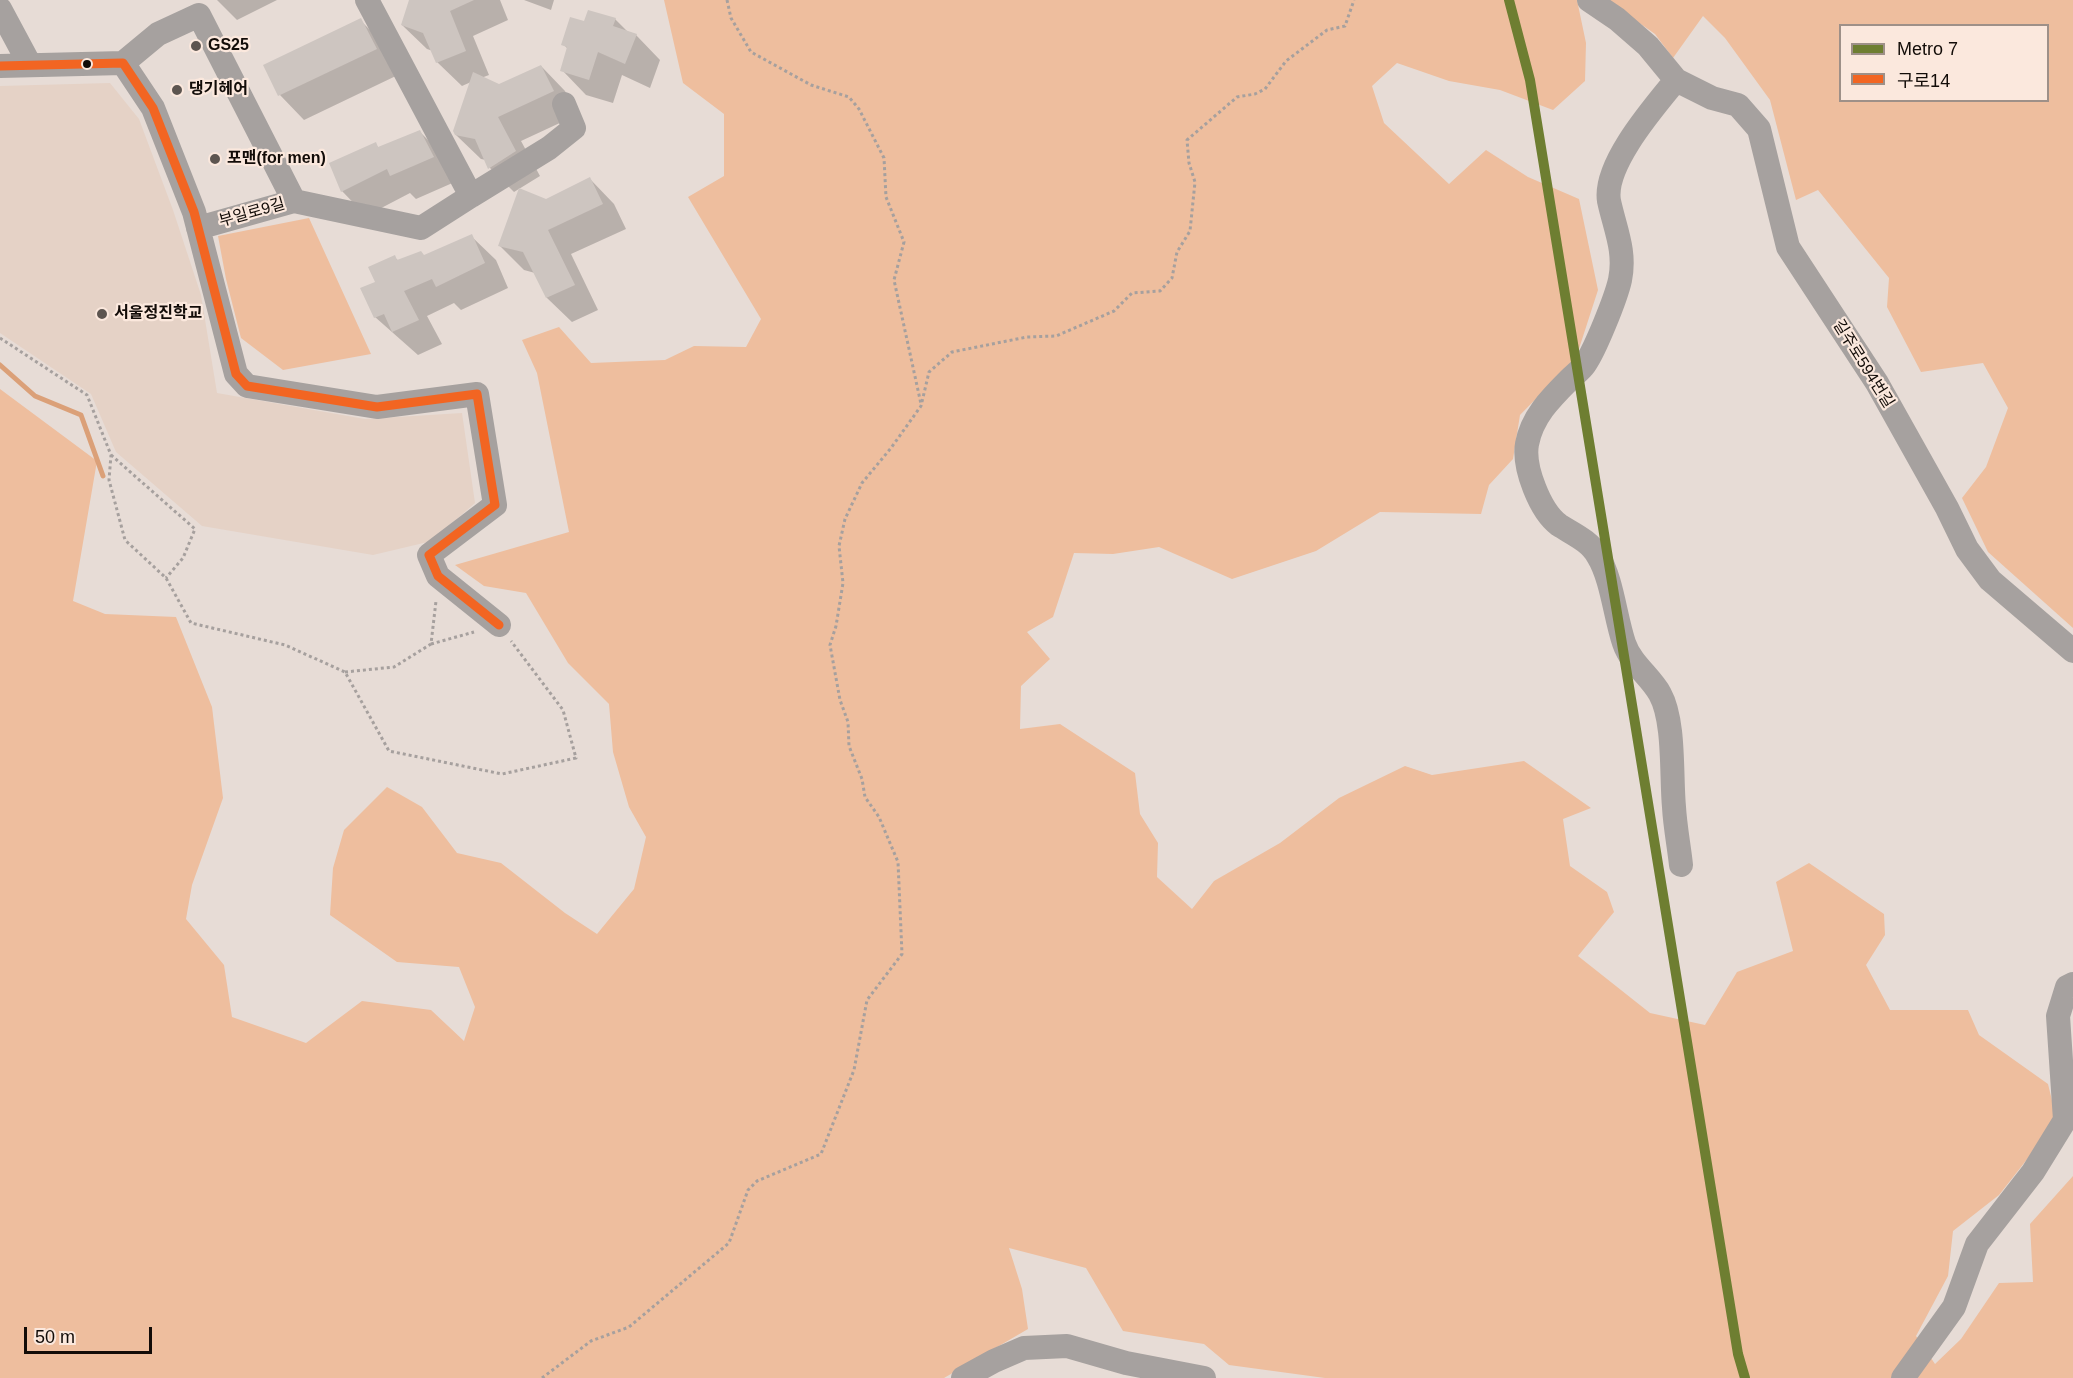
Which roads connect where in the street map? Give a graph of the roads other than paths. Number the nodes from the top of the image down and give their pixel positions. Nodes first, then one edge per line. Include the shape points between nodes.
1 (368, 0) edge
2 (1589, 0) edge
3 (0, 9) edge
4 (123, 63) junction
5 (30, 65) junction
6 (0, 66) edge
7 (1676, 80) junction
8 (564, 104) dead end
9 (471, 196) junction
10 (294, 201) junction
11 (198, 228) junction
12 (499, 625) road end
13 (2073, 651) edge
14 (1681, 865) dead end
15 (2073, 984) edge
16 (963, 1378) edge
17 (1204, 1378) edge
18 (1903, 1378) edge

1 - 9 street
2 - 7 street via 1648,46
3 - 5 street
4 - 5 street
4 - 10 street, 부일로9길 via 158,34 199,15
4 - 11 street, 부일로9길 via 153,108
5 - 6 street
7 - 13 street, 길주로594번길 via 1712,98 1738,105 1759,129 1788,247 1877,383 1967,549 1990,580
7 - 14 street via 1645,118 1611,178 1609,198 1622,246 1619,283 1585,364 1544,405 1535,422 1527,444 1527,461 1543,506 1557,524 1587,543 1598,556 1624,646 1660,694 1669,728
8 - 9 street via 574,128
9 - 10 street via 421,228
10 - 11 street, 부일로9길
11 - 12 street, 부일로9길 via 236,374 247,386 377,407 477,394 495,505 429,555 438,576
15 - 18 street via 2067,987 2058,1016 2065,1120 2033,1172 1977,1244 1954,1307
16 - 17 street via 1024,1348 1067,1346 1126,1363

